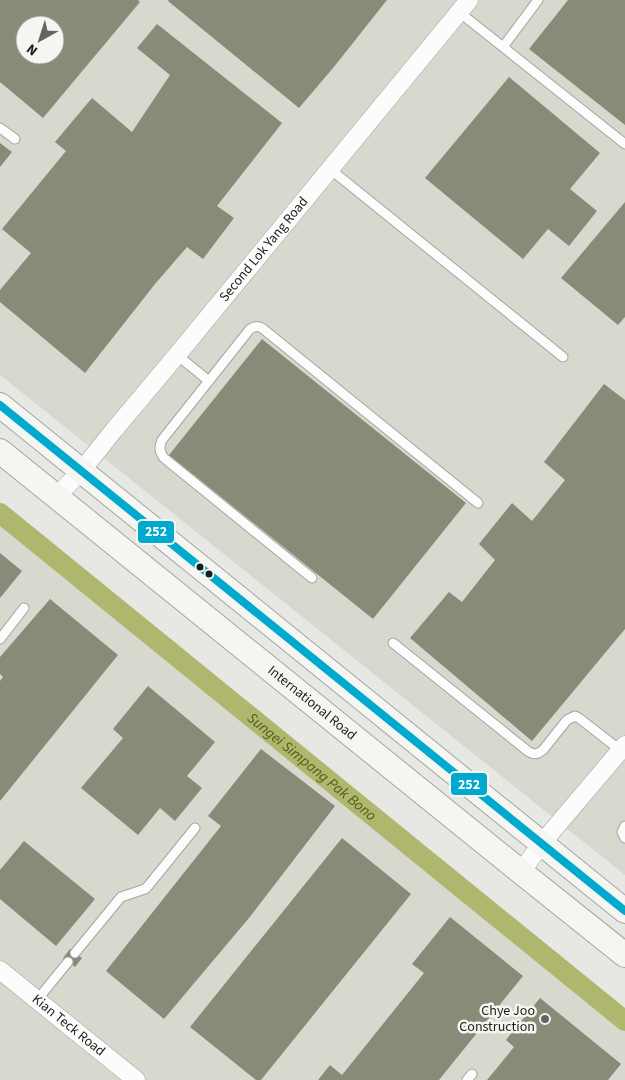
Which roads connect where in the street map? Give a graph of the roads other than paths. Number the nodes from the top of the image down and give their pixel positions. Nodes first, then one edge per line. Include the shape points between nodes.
1 (538, 0) edge
2 (464, 6) edge
3 (503, 47) junction
4 (0, 128) edge
5 (15, 139) dead end
6 (625, 144) edge
7 (330, 169) junction
8 (177, 355) junction
9 (563, 357) dead end
10 (209, 381) junction
11 (0, 404) edge
12 (0, 451) edge
13 (82, 470) junction
14 (57, 496) junction
15 (478, 503) dead end
16 (312, 578) dead end
17 (24, 608) dead end
18 (0, 639) edge
19 (394, 643) dead end
20 (623, 747) edge
21 (625, 826) edge
22 (195, 828) dead end
23 (625, 838) edge
24 (542, 843) junction
25 (521, 872) junction
26 (625, 910) edge
27 (75, 953) dead end
28 (625, 955) edge
29 (68, 962) dead end
30 (0, 970) edge
31 (37, 1000) junction
32 (136, 1080) edge

1 - 3 lane
2 - 3 lane
2 - 7 street, Second Lok Yang Road
3 - 6 lane
4 - 5 lane
7 - 8 street, Second Lok Yang Road
7 - 9 lane
8 - 10 lane
8 - 13 street, Second Lok Yang Road
10 - 15 lane via 250,329 262,328
10 - 16 lane via 162,440 161,454
11 - 13 main road
12 - 14 main road, International Road
13 - 14 street, Second Lok Yang Road
13 - 24 main road
14 - 25 main road, International Road
17 - 18 lane
19 - 20 lane via 533,754 543,750 567,720 576,716
20 - 24 street
21 - 23 lane via 622,832
22 - 27 lane via 148,886 121,897
24 - 25 street
24 - 26 main road
25 - 28 main road, International Road
29 - 31 lane
30 - 31 street, Kian Teck Road
31 - 32 street, Kian Teck Road

